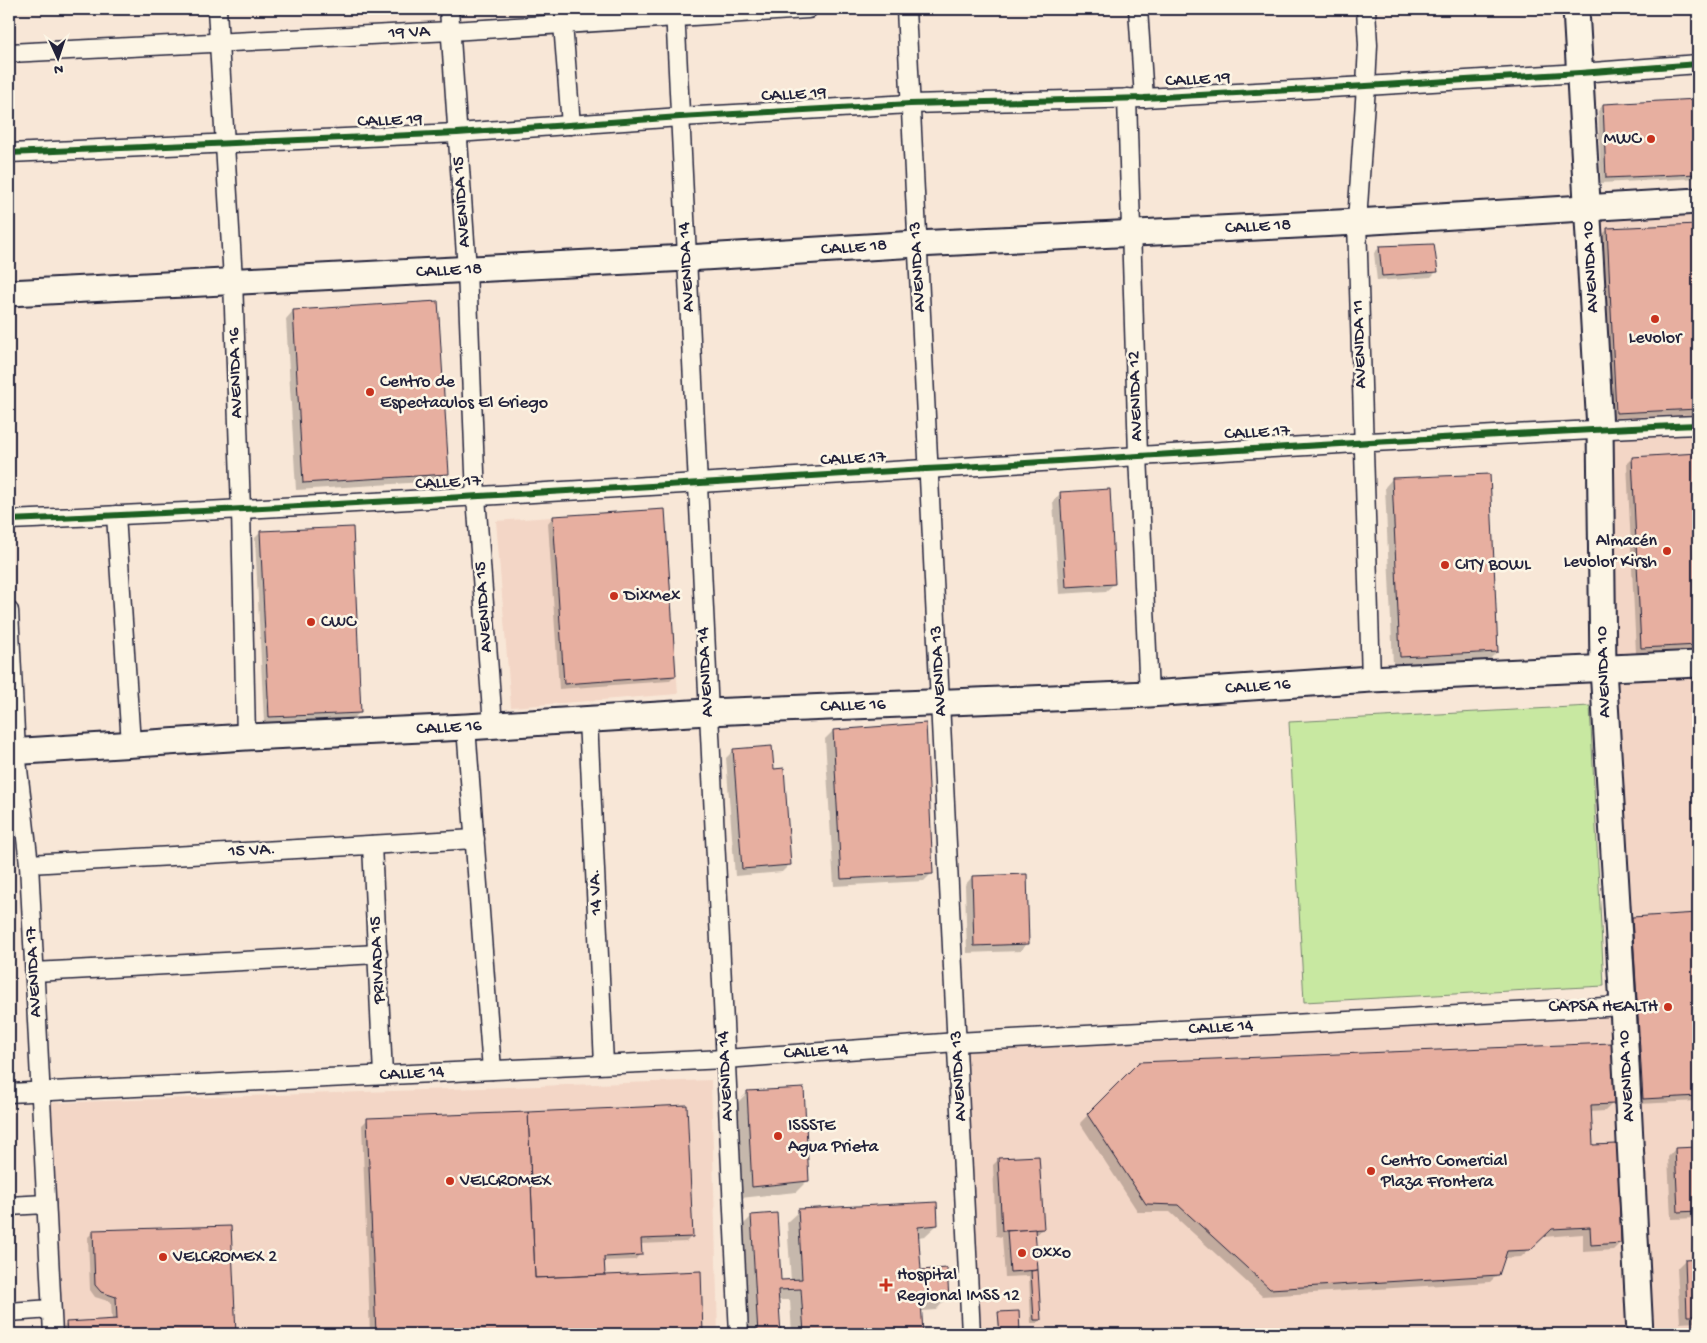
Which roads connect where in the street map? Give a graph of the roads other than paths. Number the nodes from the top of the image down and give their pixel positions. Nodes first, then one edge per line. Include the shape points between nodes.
1 (217, 9) edge
2 (449, 9) edge
3 (808, 9) edge
4 (906, 9) edge
5 (1138, 9) edge
6 (1366, 9) edge
7 (1576, 9) edge
8 (675, 13) edge
9 (563, 24) junction
10 (451, 31) junction
11 (218, 42) junction
12 (9, 53) edge
13 (1698, 64) edge
14 (1580, 73) junction
15 (1366, 86) junction
16 (1136, 98) junction
17 (910, 104) junction
18 (680, 117) junction
19 (571, 125) junction
20 (457, 133) junction
21 (226, 143) junction
22 (9, 153) edge
23 (1698, 201) edge
24 (1588, 207) junction
25 (1357, 222) junction
26 (1131, 233) junction
27 (917, 244) junction
28 (686, 258) junction
29 (468, 270) junction
30 (233, 280) junction
31 (9, 293) edge
32 (1698, 425) edge
33 (1600, 429) junction
34 (1363, 442) junction
35 (1138, 455) junction
36 (928, 469) junction
37 (697, 483) junction
38 (476, 497) junction
39 (241, 510) junction
40 (116, 515) junction
41 (9, 520) edge
42 (9, 611) edge
43 (1698, 664) edge
44 (1603, 668) junction
45 (1372, 679) junction
46 (1149, 694) junction
47 (941, 703) junction
48 (708, 712) junction
49 (588, 719) junction
50 (493, 725) junction
51 (466, 728) junction
52 (246, 737) junction
53 (131, 744) junction
54 (12, 752) edge
55 (475, 839) junction
56 (372, 844) junction
57 (29, 864) junction
58 (378, 954) junction
59 (34, 972) junction
60 (1624, 1006) junction
61 (957, 1042) junction
62 (725, 1059) junction
63 (604, 1064) junction
64 (492, 1070) junction
65 (383, 1075) junction
66 (40, 1092) junction
67 (9, 1093) edge
68 (46, 1204) junction
69 (9, 1206) edge
70 (51, 1309) junction
71 (9, 1312) edge
72 (53, 1334) edge
73 (739, 1334) edge
74 (971, 1334) edge
75 (1640, 1334) edge

1 - 11 street, AVENIDA 16
2 - 10 street, AVENIDA 15
3 - 8 street, 19 VA
4 - 17 street, AVENIDA 13
5 - 16 street, AVENIDA 12
6 - 15 street, AVENIDA 11
7 - 14 street, AVENIDA 10
8 - 9 street, 19 VA
8 - 18 street, AVENIDA 14
9 - 10 street, 19 VA
9 - 19 street
10 - 11 street, 19 VA
10 - 20 street, AVENIDA 15
11 - 12 street, 19 VA
11 - 21 street, AVENIDA 16
13 - 14 street, CALLE 19
14 - 15 street, CALLE 19
14 - 24 street, AVENIDA 10
15 - 16 street, CALLE 19
15 - 25 street, AVENIDA 11
16 - 17 street, CALLE 19
16 - 26 street, AVENIDA 12
17 - 18 street, CALLE 19
17 - 27 street, AVENIDA 13
18 - 19 street, CALLE 19
18 - 28 street, AVENIDA 14
19 - 20 street, CALLE 19
20 - 21 street, CALLE 19
20 - 29 street, AVENIDA 15
21 - 22 street, CALLE 19
21 - 30 street, AVENIDA 16
23 - 24 street, CALLE 18
24 - 25 street, CALLE 18
24 - 33 street, AVENIDA 10
25 - 26 street, CALLE 18
25 - 34 street, AVENIDA 11
26 - 27 street, CALLE 18
26 - 35 street, AVENIDA 12
27 - 28 street, CALLE 18
27 - 36 street, AVENIDA 13
28 - 29 street, CALLE 18
28 - 37 street, AVENIDA 14
29 - 30 street, CALLE 18
29 - 38 street, AVENIDA 15
30 - 31 street, CALLE 18
30 - 39 street, AVENIDA 16
32 - 33 street, CALLE 17
33 - 34 street, CALLE 17
33 - 44 street, AVENIDA 10
34 - 35 street, CALLE 17
34 - 45 street, AVENIDA 11
35 - 36 street, CALLE 17
35 - 46 street, AVENIDA 12
36 - 37 street, CALLE 17
36 - 47 street, AVENIDA 13
37 - 38 street, CALLE 17
37 - 48 street, AVENIDA 14
38 - 39 street, CALLE 17
38 - 50 street, AVENIDA 15
39 - 40 street, CALLE 17
39 - 52 street, AVENIDA 16
40 - 41 street, CALLE 17
40 - 53 street
42 - 54 street, AVENIDA 17
43 - 44 street, CALLE 16
44 - 45 street, CALLE 16
44 - 60 street, AVENIDA 10
45 - 46 street, CALLE 16
46 - 47 street, CALLE 16
47 - 48 street, CALLE 16
47 - 61 street, AVENIDA 13
48 - 49 street, CALLE 16
48 - 62 street, AVENIDA 14
49 - 50 street, CALLE 16
49 - 63 street, 14 VA.
50 - 51 street, CALLE 16
51 - 52 street, CALLE 16
51 - 55 street
52 - 53 street, CALLE 16
53 - 54 street, CALLE 16
54 - 57 street, AVENIDA 17
55 - 56 street, 15 VA.
55 - 64 street
56 - 57 street, 15 VA.
56 - 58 street, PRIVADA 15
57 - 59 street, AVENIDA 17
58 - 59 street
58 - 65 street, PRIVADA 15
59 - 66 street, AVENIDA 17
60 - 61 street, CALLE 14
60 - 75 street, AVENIDA 10
61 - 62 street, CALLE 14
61 - 74 street, AVENIDA 13
62 - 63 street, CALLE 14
62 - 73 street, AVENIDA 14
63 - 64 street, CALLE 14
64 - 65 street, CALLE 14
65 - 66 street, CALLE 14
66 - 67 street, CALLE 14
66 - 68 street, AVENIDA 17
68 - 69 street
68 - 70 street, AVENIDA 17
70 - 71 street
70 - 72 street, AVENIDA 17

